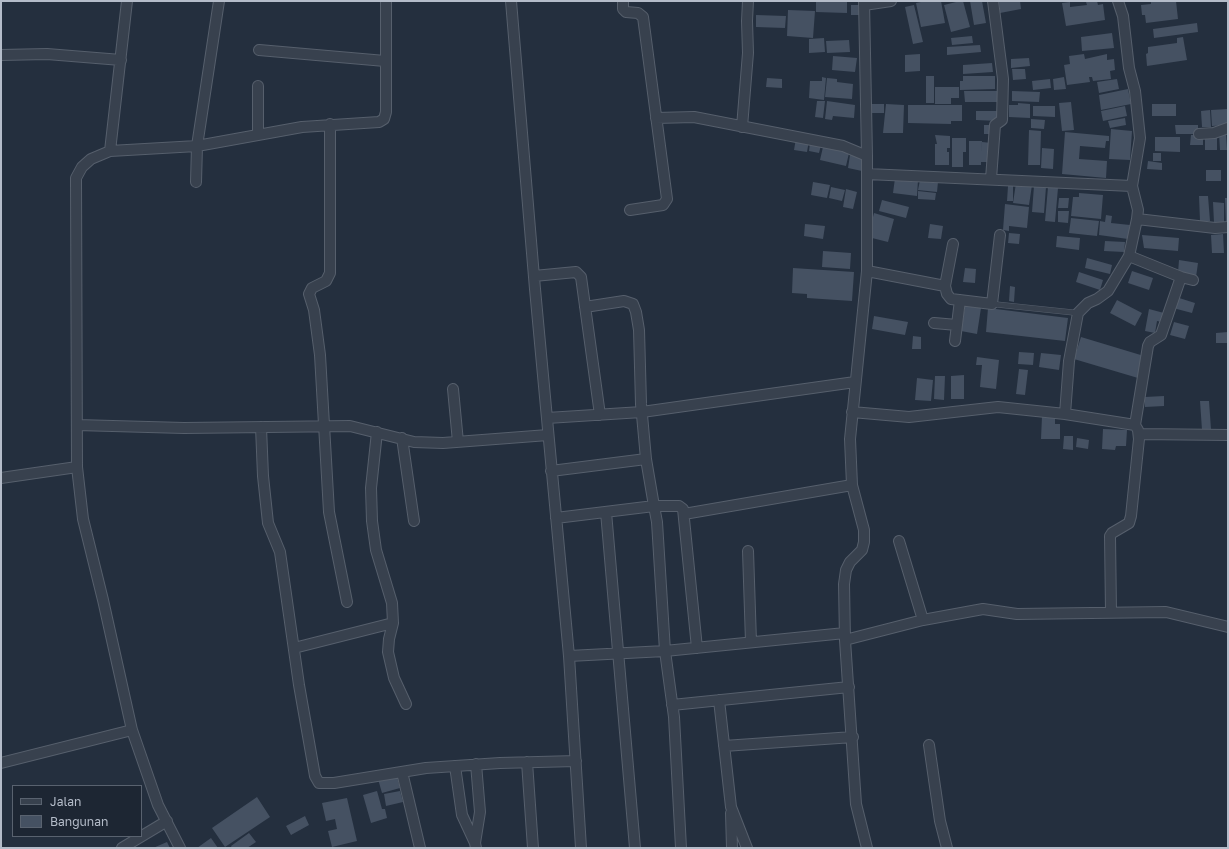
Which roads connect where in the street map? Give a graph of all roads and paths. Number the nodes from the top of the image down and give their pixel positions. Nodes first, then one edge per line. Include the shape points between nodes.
1 (127, 1) edge
2 (219, 1) edge
3 (386, 1) edge
4 (511, 1) edge
5 (622, 1) edge
6 (748, 1) edge
7 (891, 1) edge
8 (993, 1) edge
9 (1118, 1) edge
10 (864, 3) edge
11 (258, 50) dead end
12 (1, 55) edge
13 (121, 60) junction
14 (385, 61) junction
15 (258, 86) dead end
16 (656, 118) junction
17 (330, 124) junction
18 (742, 127) junction
19 (1228, 128) edge
20 (1199, 134) dead end
21 (258, 136) junction
22 (197, 146) junction
23 (110, 151) junction
24 (867, 156) junction
25 (866, 174) junction
26 (991, 178) junction
27 (196, 182) dead end
28 (1132, 186) junction
29 (630, 210) dead end
30 (1137, 219) junction
31 (1228, 227) edge
32 (1000, 235) dead end
33 (953, 244) dead end
34 (1129, 256) junction
35 (867, 270) junction
36 (534, 276) junction
37 (1180, 277) junction
38 (1193, 280) dead end
39 (945, 286) junction
40 (960, 300) junction
41 (992, 304) junction
42 (585, 308) junction
43 (1078, 313) junction
44 (934, 323) dead end
45 (957, 325) junction
46 (955, 341) dead end
47 (855, 382) junction
48 (453, 389) dead end
49 (642, 412) junction
50 (852, 412) junction
51 (1065, 414) junction
52 (600, 415) junction
53 (547, 418) junction
54 (77, 425) junction
55 (324, 426) junction
56 (261, 427) junction
57 (1137, 429) junction
58 (378, 432) junction
59 (548, 434) junction
60 (1228, 436) edge
61 (402, 438) junction
62 (458, 442) junction
63 (646, 459) junction
64 (77, 467) junction
65 (551, 471) junction
66 (1, 478) edge
67 (852, 485) junction
68 (654, 506) junction
69 (606, 512) junction
70 (684, 514) junction
71 (556, 518) junction
72 (414, 521) dead end
73 (899, 541) dead end
74 (748, 551) dead end
75 (347, 602) dead end
76 (1111, 612) junction
77 (923, 620) junction
78 (392, 623) junction
79 (1228, 627) edge
80 (845, 637) junction
81 (751, 642) junction
82 (294, 648) junction
83 (697, 648) junction
84 (665, 651) junction
85 (619, 653) junction
86 (569, 656) junction
87 (849, 687) junction
88 (719, 700) junction
89 (406, 704) dead end
90 (672, 705) junction
91 (132, 730) junction
92 (853, 737) junction
93 (928, 744) dead end
94 (724, 746) junction
95 (576, 761) junction
96 (527, 762) junction
97 (1, 763) edge
98 (476, 764) junction
99 (455, 766) junction
100 (402, 772) junction
101 (731, 807) junction
102 (166, 821) junction
103 (142, 836) edge
104 (140, 837) edge
105 (476, 845) edge
106 (122, 848) edge
107 (180, 848) edge
108 (420, 848) edge
109 (533, 848) edge
110 (581, 848) edge
111 (634, 848) edge
112 (680, 848) edge
113 (732, 848) edge
114 (747, 848) edge
115 (867, 848) edge
116 (947, 848) edge

1 - 13 street
2 - 22 street
3 - 14 street
4 - 36 street
5 - 16 street via 626,12 638,13 643,17
6 - 18 street via 748,53
7 - 10 street
8 - 26 street via 1003,79 1002,120 995,125
9 - 28 street via 1123,16 1140,138
10 - 24 street
11 - 14 street
12 - 13 street via 47,54
13 - 23 street
14 - 17 street via 384,119 378,122
15 - 21 street
16 - 18 street via 694,117
16 - 29 street via 666,203
17 - 21 street
17 - 55 street via 330,273 326,281 312,288 309,294 314,310 320,355
18 - 24 street via 843,146
19 - 20 street via 1214,133
21 - 22 street
22 - 23 street
22 - 27 street
23 - 54 street via 91,159 82,167 76,178
24 - 25 street
25 - 26 street
25 - 35 street
26 - 28 street
28 - 30 street via 1138,210
30 - 31 street via 1215,228
30 - 34 street
32 - 41 street
33 - 39 street
34 - 37 street
34 - 43 street via 1108,291 1088,303
35 - 39 street
35 - 47 street
36 - 42 street via 576,272 581,277
36 - 53 street
37 - 38 street
37 - 57 street via 1161,335 1148,346
39 - 40 street via 950,298
40 - 41 street
40 - 45 street
41 - 43 lane
42 - 49 street via 624,301 633,304 639,330
42 - 52 street
43 - 51 street via 1069,361
44 - 45 street
45 - 46 street
47 - 49 street
47 - 50 street
48 - 62 street
49 - 52 street
49 - 63 street
50 - 51 street via 909,417 998,408
50 - 67 street
51 - 57 street
52 - 53 street
53 - 59 street
54 - 56 street
54 - 64 street
55 - 56 street
55 - 58 street via 350,426
55 - 75 street via 329,512
56 - 82 street via 268,523 280,552
57 - 60 street
57 - 76 street via 1131,516 1129,523 1110,536
58 - 61 street
58 - 78 street via 371,488 372,521 376,550 392,603
59 - 62 street
59 - 65 street
61 - 62 street via 414,442
61 - 72 street
63 - 65 street
63 - 68 street
64 - 66 street
64 - 91 street via 83,519
65 - 71 street
67 - 70 street
67 - 80 street via 864,530 864,542 862,550 846,570
68 - 69 street
68 - 70 street via 679,506 683,508
68 - 84 street
69 - 71 street
69 - 85 street
70 - 83 street
71 - 86 street
73 - 77 street
74 - 81 street
76 - 77 street via 1017,614 983,609
76 - 79 street via 1166,612
77 - 80 street
78 - 82 street
78 - 89 street via 388,652 394,678
80 - 81 street
80 - 87 street
81 - 83 street
82 - 100 street via 315,776 319,783
83 - 84 street
84 - 85 street
84 - 90 street
85 - 86 street
85 - 111 street
86 - 95 street
87 - 88 street
87 - 92 street
88 - 90 street
88 - 94 street
90 - 112 street
91 - 97 street
91 - 102 street
92 - 94 street
92 - 115 street via 856,804
93 - 116 street via 940,821
94 - 101 street
95 - 96 street
95 - 110 street
96 - 98 street
96 - 109 street
98 - 99 street
98 - 105 street via 480,812
99 - 100 street
99 - 105 street via 462,815
100 - 108 street
101 - 113 street
101 - 114 street
102 - 103 street
102 - 107 street
104 - 106 street

